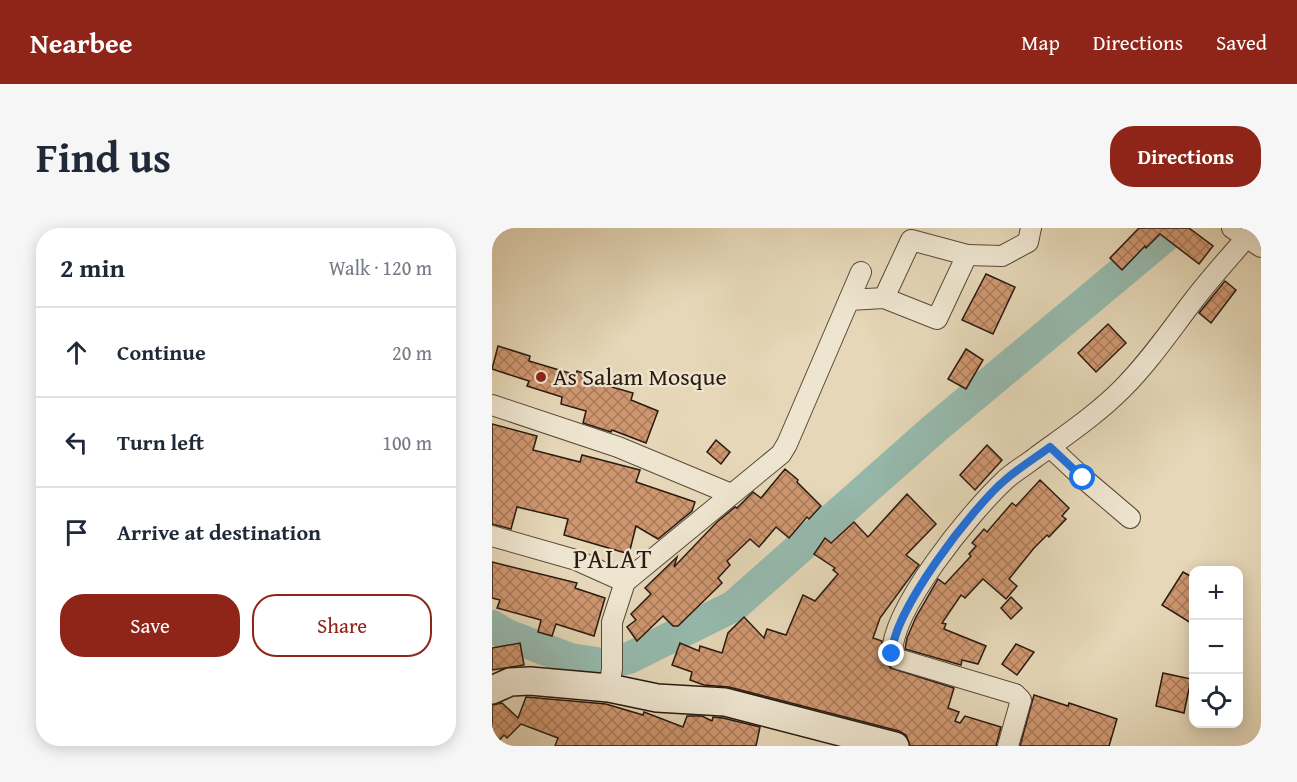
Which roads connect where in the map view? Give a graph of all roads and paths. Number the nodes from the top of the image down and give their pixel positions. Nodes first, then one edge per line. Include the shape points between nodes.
1 (1031, 228) edge
2 (1249, 235) edge
3 (967, 255) junction
4 (861, 272) dead end
5 (884, 298) junction
6 (849, 300) junction
7 (492, 405) edge
8 (1050, 447) junction
9 (731, 494) junction
10 (1130, 518) dead end
11 (492, 536) edge
12 (625, 582) junction
13 (611, 679) junction
14 (492, 690) edge
15 (895, 746) edge
16 (1008, 746) edge

1 - 3 street via 1028,243 1002,256
2 - 8 street via 1128,382
3 - 5 street via 911,240
3 - 5 street via 937,319
4 - 6 street
5 - 6 street
6 - 9 street via 781,454
7 - 9 street via 618,447
8 - 10 street
8 - 16 street via 1004,480 964,525 925,579 892,642 892,654 898,659 1015,694 1021,700
9 - 12 street
11 - 12 street via 576,560
12 - 13 street via 612,622
13 - 14 street via 510,682
13 - 15 street via 657,698 725,702

